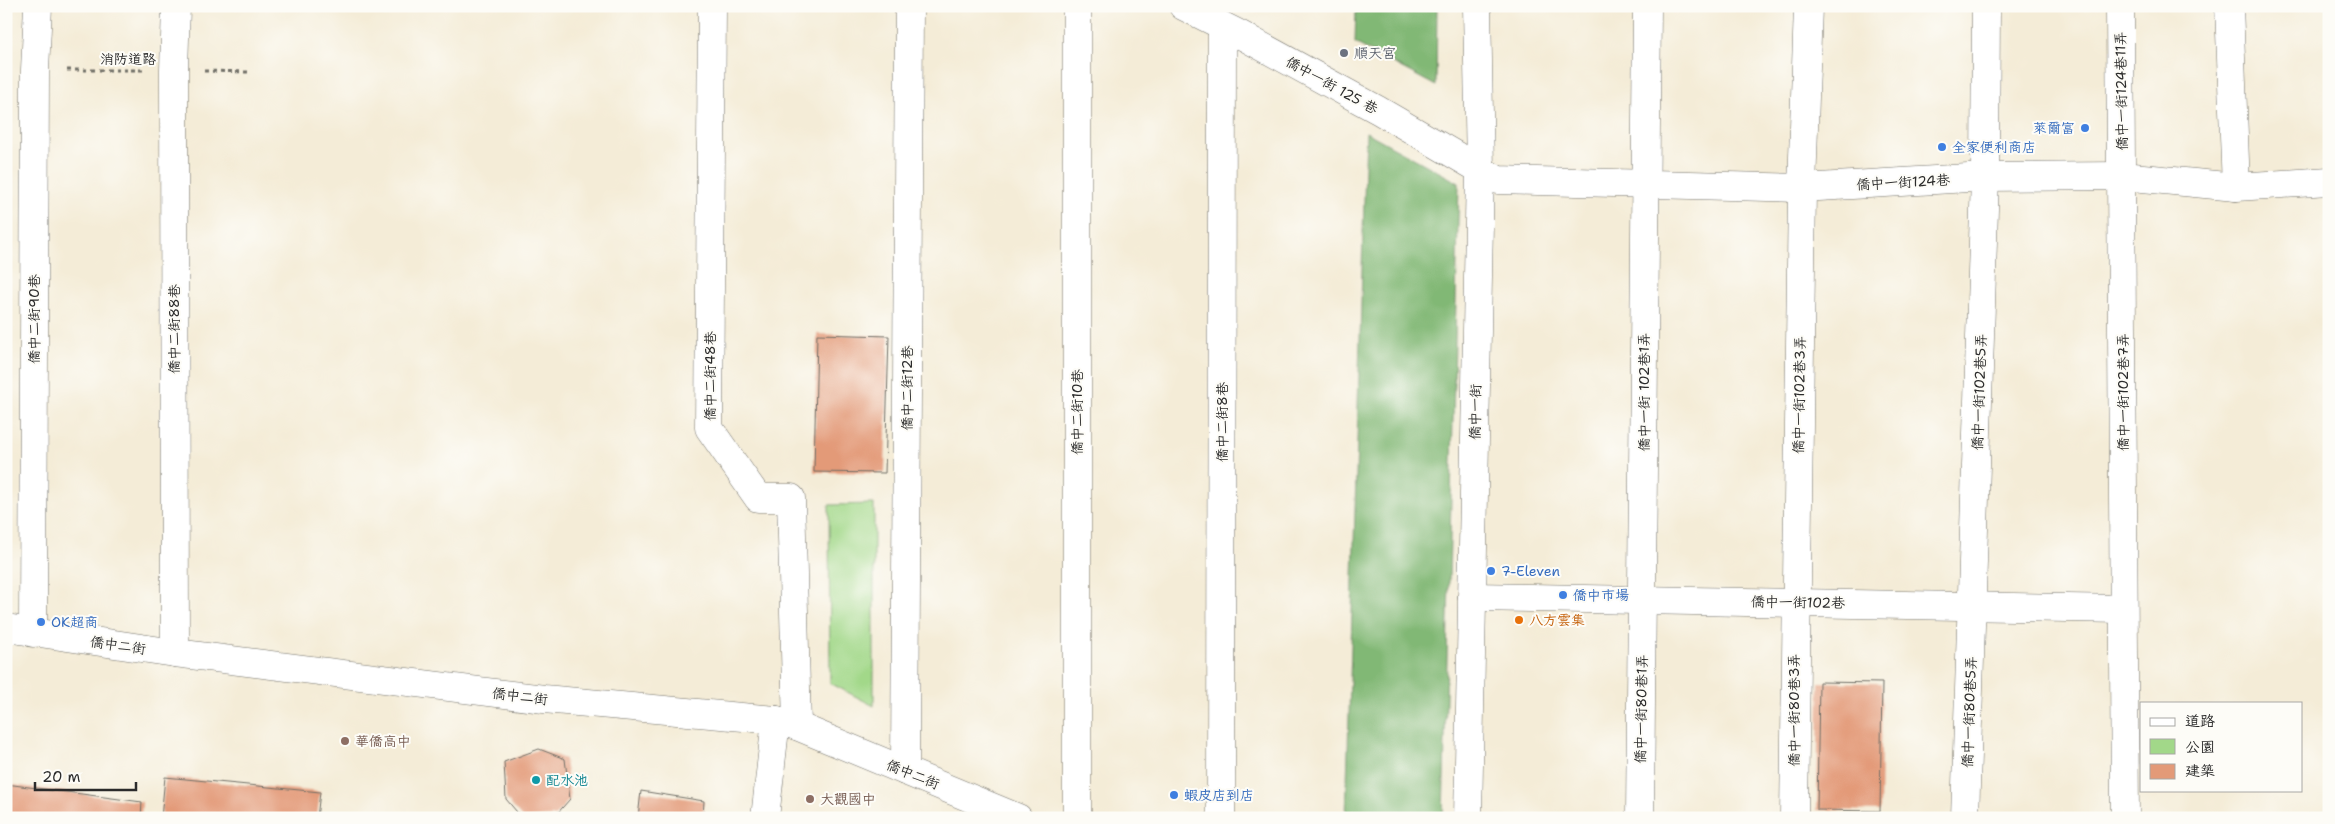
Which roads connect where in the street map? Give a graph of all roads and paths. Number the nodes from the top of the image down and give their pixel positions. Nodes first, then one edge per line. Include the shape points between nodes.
1 (38, 6) edge
2 (176, 6) edge
3 (712, 6) edge
4 (909, 6) edge
5 (1077, 6) edge
6 (1477, 6) edge
7 (1647, 6) edge
8 (1808, 6) edge
9 (1986, 6) edge
10 (2120, 6) edge
11 (2229, 6) edge
12 (1202, 13) edge
13 (35, 70) junction
14 (174, 70) junction
15 (249, 72) dead end
16 (1480, 169) junction
17 (2122, 176) junction
18 (1985, 177) junction
19 (2329, 181) edge
20 (1646, 185) junction
21 (2236, 187) junction
22 (1802, 188) junction
23 (1472, 597) junction
24 (1643, 599) junction
25 (1795, 602) junction
26 (1973, 606) junction
27 (2123, 609) junction
28 (6, 628) edge
29 (33, 632) junction
30 (175, 653) junction
31 (787, 723) junction
32 (905, 770) junction
33 (765, 818) edge
34 (1018, 818) edge
35 (1077, 818) edge
36 (1222, 818) edge
37 (1468, 818) edge
38 (1640, 818) edge
39 (1794, 818) edge
40 (1965, 818) edge
41 (2125, 818) edge

1 - 13 street, 僑中二街90巷
2 - 14 street, 僑中二街88巷
3 - 31 street, 僑中二街48巷 via 709,428 758,498 791,498
4 - 32 street, 僑中二街12巷
5 - 35 street, 僑中二街10巷
6 - 16 street, 僑中一街
7 - 20 street, 僑中一街 102巷1弄
8 - 22 street, 僑中一街102巷3弄
9 - 18 street, 僑中一街102巷5弄
10 - 17 street, 僑中一街124巷11弄
11 - 21 street
12 - 16 street, 僑中一街 125 巷
12 - 36 street, 僑中二街8巷
13 - 14 path, 消防道路
13 - 29 street, 僑中二街90巷
14 - 15 path, 消防道路
14 - 30 street, 僑中二街88巷
16 - 20 street, 僑中一街124巷 via 1498,180
16 - 23 street, 僑中一街
17 - 18 street, 僑中一街124巷
17 - 21 street, 僑中一街124巷
17 - 27 street, 僑中一街102巷7弄
18 - 22 street, 僑中一街124巷
18 - 26 street, 僑中一街102巷5弄
19 - 21 street, 僑中一街124巷
20 - 22 street, 僑中一街124巷
20 - 24 street, 僑中一街 102巷1弄
22 - 25 street, 僑中一街102巷3弄
23 - 24 street, 僑中一街102巷
23 - 37 street, 僑中一街
24 - 25 street, 僑中一街102巷
24 - 38 street, 僑中一街80巷1弄
25 - 26 street, 僑中一街102巷
25 - 39 street, 僑中一街80巷3弄
26 - 27 street, 僑中一街102巷
26 - 40 street, 僑中一街80巷5弄
27 - 41 street, 僑中一街102巷7弄
28 - 29 street, 僑中二街
29 - 30 street, 僑中二街
30 - 31 street, 僑中二街 via 544,699
31 - 32 street, 僑中二街
31 - 33 street
32 - 34 street, 僑中二街

